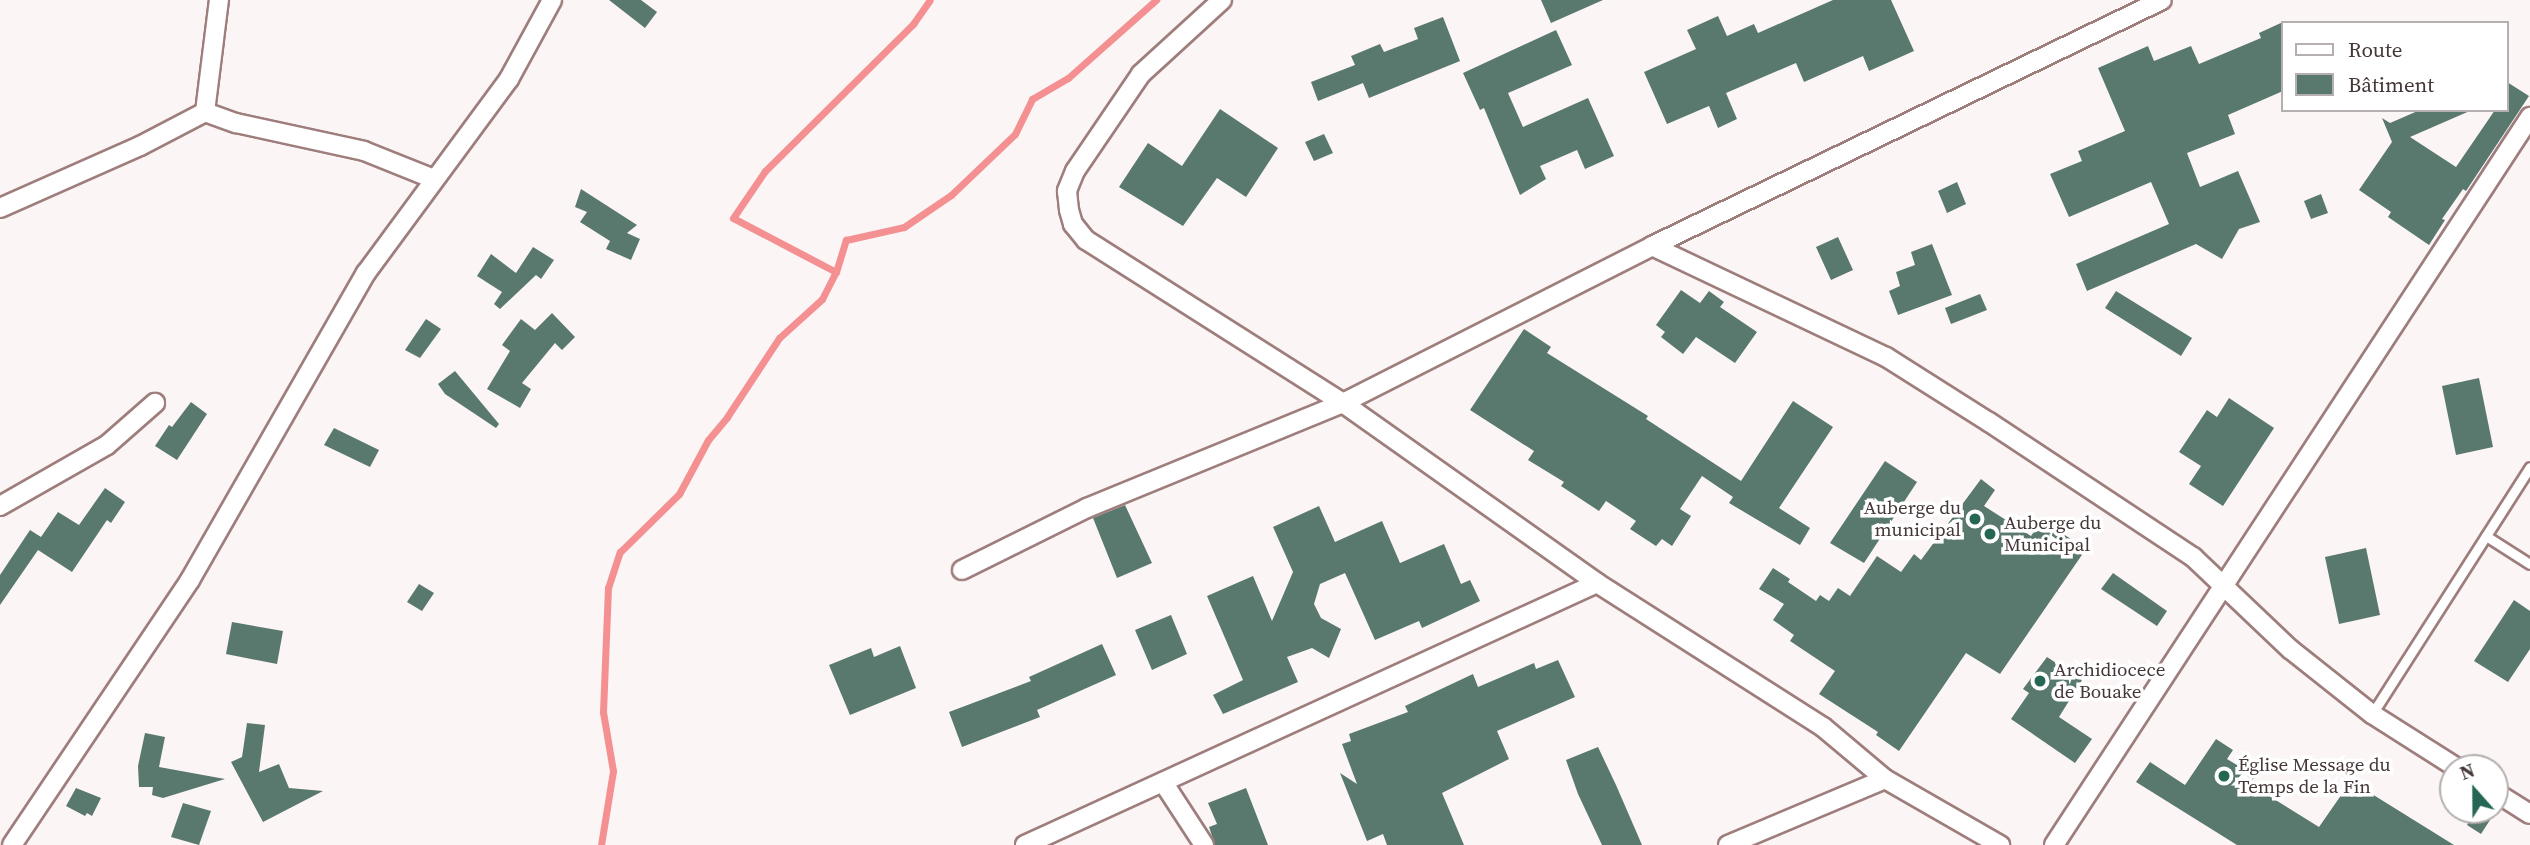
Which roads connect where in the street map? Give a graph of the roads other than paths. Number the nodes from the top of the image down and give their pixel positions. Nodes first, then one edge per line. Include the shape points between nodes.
1 (219, 0) edge
2 (552, 0) edge
3 (1222, 0) edge
4 (2162, 0) edge
5 (205, 112) junction
6 (2530, 117) edge
7 (434, 178) junction
8 (2, 204) edge
9 (1652, 246) junction
10 (155, 403) dead end
11 (1343, 403) junction
12 (2530, 467) edge
13 (0, 506) edge
14 (2486, 536) junction
15 (2530, 564) edge
16 (962, 570) dead end
17 (1597, 583) junction
18 (2223, 586) junction
19 (2372, 714) junction
20 (2439, 757) edge
21 (1885, 779) junction
22 (1163, 782) junction
23 (2509, 801) edge
24 (2530, 814) edge
25 (12, 845) edge
26 (1025, 845) edge
27 (1204, 845) edge
28 (1728, 845) edge
29 (2000, 845) edge
30 (2054, 845) edge

1 - 5 street
2 - 7 street via 509,79
3 - 11 street via 1141,74 1088,148 1067,191 1073,224 1086,240
4 - 9 street
5 - 7 street via 364,152
5 - 8 street via 139,146
6 - 18 street
7 - 25 street via 366,273 190,580
9 - 11 street
9 - 18 street via 1886,357 2193,556
10 - 13 street via 107,445
11 - 16 street via 1087,508
11 - 17 street
12 - 14 lane
14 - 15 lane
14 - 19 lane
17 - 21 street via 1823,727
17 - 22 street
18 - 19 street via 2290,649
18 - 30 street
19 - 20 street
21 - 28 street
21 - 29 street
22 - 26 street
22 - 27 street
23 - 24 street

